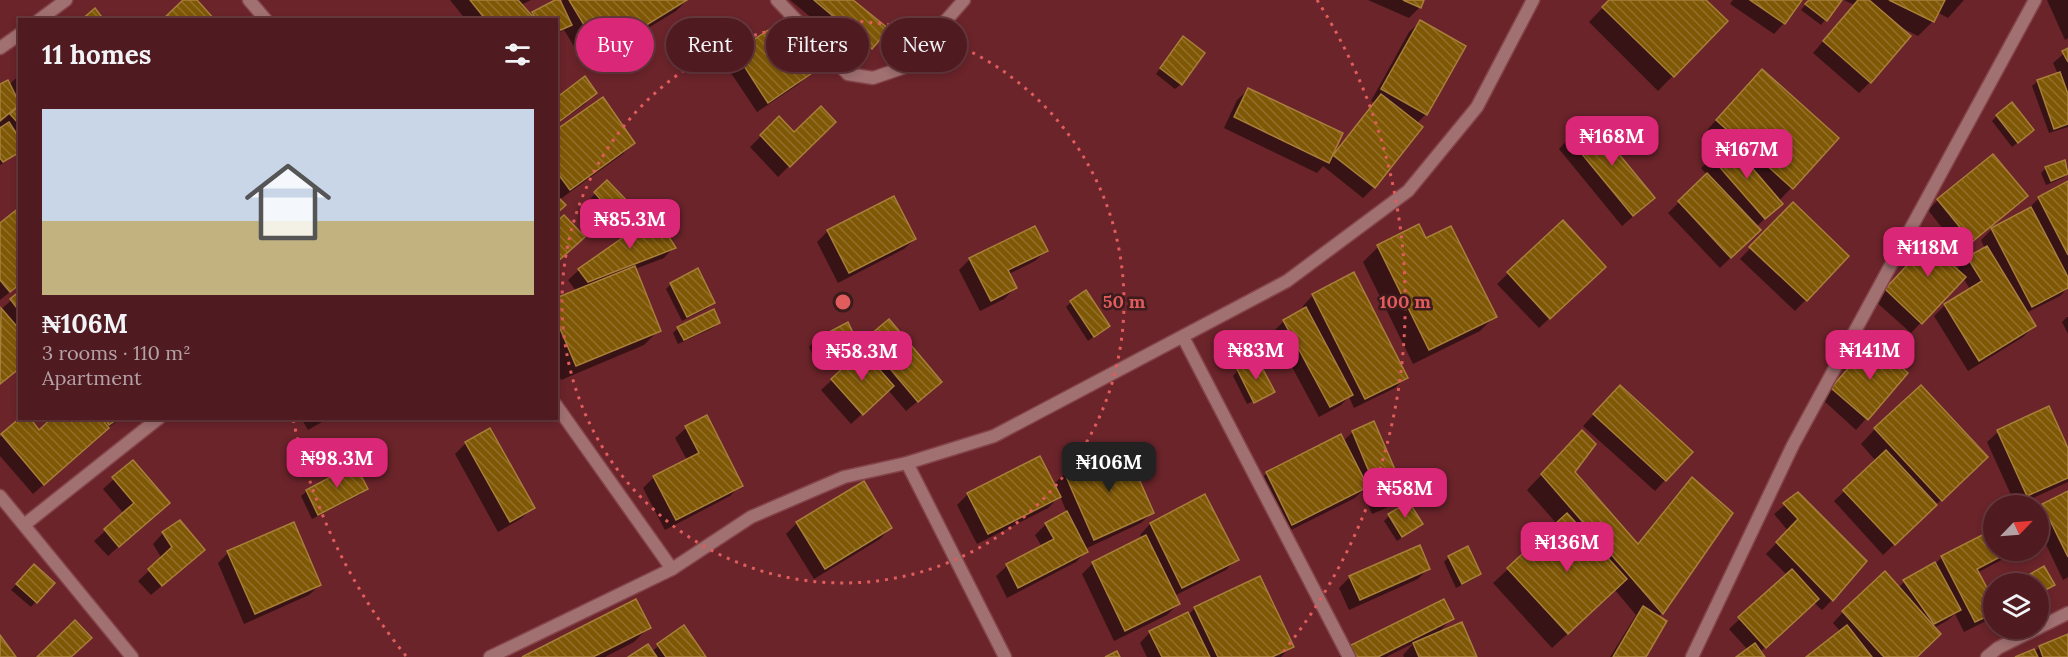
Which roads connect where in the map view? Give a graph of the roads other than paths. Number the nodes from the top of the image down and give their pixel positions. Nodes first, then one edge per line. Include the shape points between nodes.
1 (66, 0) edge
2 (249, 0) edge
3 (777, 0) edge
4 (964, 0) edge
5 (1533, 0) edge
6 (2035, 0) edge
7 (42, 18) edge
8 (264, 18) edge
9 (18, 35) edge
10 (0, 48) edge
11 (1183, 337) junction
12 (558, 408) edge
13 (156, 420) edge
14 (907, 463) junction
15 (0, 496) edge
16 (24, 525) junction
17 (672, 569) junction
18 (2068, 614) edge
19 (2049, 623) edge
20 (2016, 639) edge
21 (132, 657) edge
22 (490, 657) edge
23 (1005, 657) edge
24 (1349, 657) edge
25 (1692, 657) edge
26 (1987, 657) edge

1 - 7 street
2 - 8 street
3 - 4 street via 848,74 873,78 905,67
5 - 11 street via 1477,107 1408,191 1287,281
6 - 25 street via 1793,445
9 - 10 street
11 - 14 street via 994,436
11 - 24 street
12 - 17 street
13 - 16 street
14 - 17 street via 844,477 751,517
14 - 23 street
15 - 16 street
16 - 21 street
17 - 22 street
18 - 19 street
20 - 26 street

